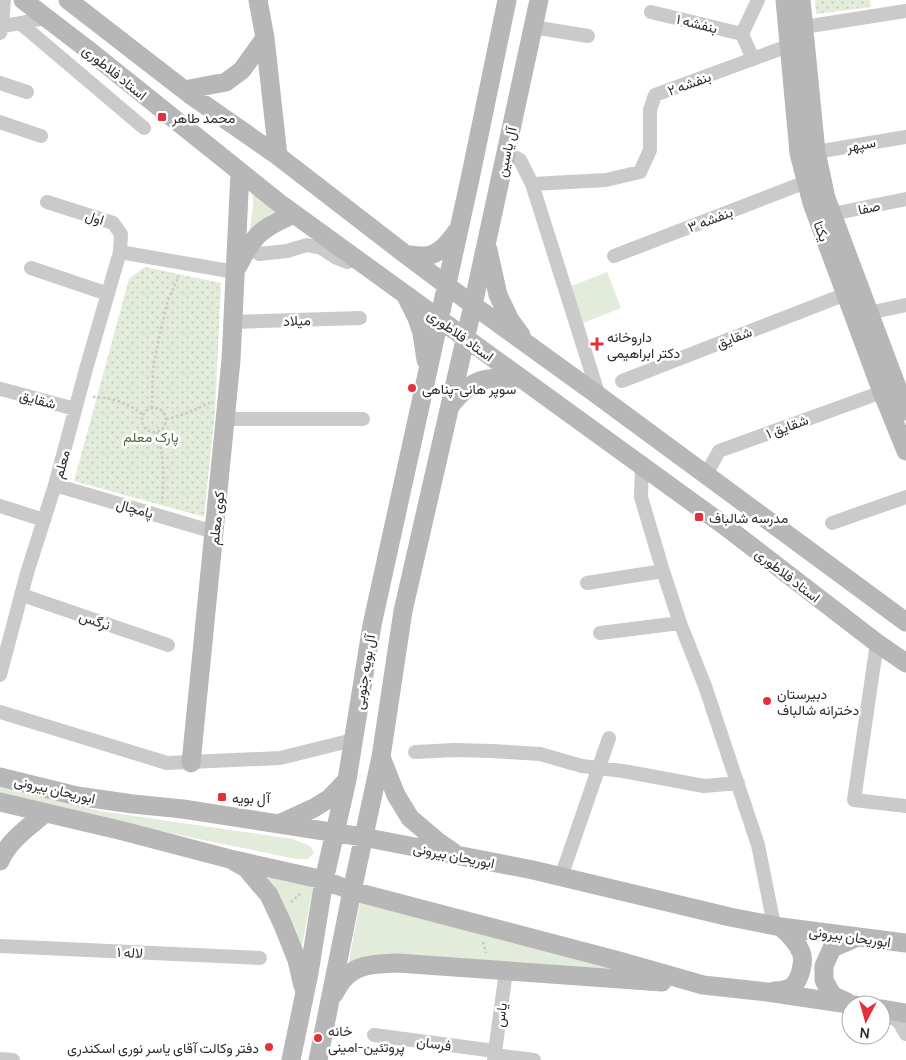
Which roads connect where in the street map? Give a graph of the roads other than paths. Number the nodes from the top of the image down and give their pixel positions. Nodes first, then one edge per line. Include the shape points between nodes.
1 (4, 0) edge
2 (23, 0) edge
3 (68, 0) edge
4 (258, 0) edge
5 (507, 0) edge
6 (539, 0) edge
7 (758, 0) edge
8 (785, 0) edge
9 (801, 0) edge
10 (906, 11) edge
11 (651, 12) dead end
12 (46, 18) junction
13 (20, 23) junction
14 (533, 27) junction
15 (804, 27) junction
16 (1, 29) edge
17 (742, 34) junction
18 (588, 36) dead end
19 (265, 38) junction
20 (788, 46) junction
21 (753, 59) junction
22 (0, 82) edge
23 (184, 90) junction
24 (27, 92) dead end
25 (0, 122) edge
26 (144, 128) dead end
27 (41, 136) dead end
28 (906, 137) edge
29 (506, 152) junction
30 (816, 152) junction
31 (278, 156) junction
32 (240, 172) junction
33 (470, 179) junction
34 (806, 182) junction
35 (532, 184) junction
36 (498, 188) junction
37 (906, 199) edge
38 (47, 202) dead end
39 (294, 214) junction
40 (832, 214) junction
41 (460, 228) junction
42 (486, 241) junction
43 (120, 252) junction
44 (259, 254) dead end
45 (405, 254) junction
46 (614, 256) dead end
47 (356, 259) junction
48 (31, 268) dead end
49 (236, 272) junction
50 (447, 286) junction
51 (108, 294) junction
52 (846, 294) junction
53 (406, 295) junction
54 (473, 305) junction
55 (906, 305) edge
56 (868, 312) junction
57 (360, 318) dead end
58 (439, 319) junction
59 (233, 322) junction
60 (465, 338) junction
61 (527, 345) junction
62 (427, 374) junction
63 (522, 379) junction
64 (622, 381) dead end
65 (895, 388) edge
66 (1, 389) edge
67 (599, 396) junction
68 (77, 403) junction
69 (449, 407) junction
70 (906, 411) edge
71 (225, 418) junction
72 (363, 420) dead end
73 (906, 451) edge
74 (642, 466) junction
75 (706, 475) junction
76 (55, 485) junction
77 (401, 493) junction
78 (906, 497) edge
79 (428, 498) junction
80 (0, 506) edge
81 (44, 520) junction
82 (832, 523) dead end
83 (214, 532) junction
84 (662, 571) junction
85 (587, 583) dead end
86 (22, 595) junction
87 (904, 619) edge
88 (680, 623) junction
89 (5, 633) edge
90 (600, 633) dead end
91 (876, 643) junction
92 (168, 645) dead end
93 (906, 663) edge
94 (0, 675) edge
95 (0, 712) edge
96 (609, 738) dead end
97 (353, 740) junction
98 (415, 752) dead end
99 (382, 757) junction
100 (191, 763) junction
101 (598, 768) junction
102 (0, 776) edge
103 (347, 780) junction
104 (738, 783) junction
105 (0, 802) edge
106 (906, 806) edge
107 (45, 813) junction
108 (279, 824) junction
109 (335, 832) junction
110 (363, 837) junction
111 (458, 856) junction
112 (230, 859) junction
113 (0, 861) edge
114 (560, 877) junction
115 (324, 880) junction
116 (352, 891) junction
117 (778, 926) junction
118 (859, 936) junction
119 (906, 943) edge
120 (0, 946) edge
121 (260, 958) dead end
122 (506, 971) junction
123 (703, 985) junction
124 (767, 992) junction
125 (304, 993) junction
126 (841, 998) edge
127 (330, 1000) junction
128 (841, 1003) edge
129 (891, 1011) edge
130 (906, 1013) edge
131 (891, 1016) edge
132 (906, 1034) edge
133 (374, 1035) dead end
134 (495, 1055) edge
135 (0, 1059) edge
136 (14, 1060) edge
137 (291, 1060) edge
138 (318, 1060) edge
139 (534, 1060) edge

1 - 16 street
2 - 12 main road, استاد فلاطوری
3 - 23 main road, استاد فلاطوری
4 - 19 main road
5 - 33 main road
6 - 14 main road, آل یاسین
7 - 17 street
8 - 20 main road, یکتا
9 - 15 main road, یکتا
10 - 15 street
11 - 17 street, بنفشه ۱
12 - 13 street
12 - 32 main road, استاد فلاطوری
13 - 16 street
13 - 26 street
14 - 18 street
14 - 29 main road, آل یاسین
15 - 30 main road, یکتا
17 - 21 street
19 - 23 main road via 242,70 226,82
19 - 31 main road
20 - 21 street, بنفشه ۲
20 - 34 main road, یکتا via 799,153
21 - 35 street, بنفشه ۲ via 655,95 650,110 650,150 640,172 606,180
22 - 24 street
23 - 31 main road, استاد فلاطوری
25 - 27 street
28 - 30 street, سپهر
29 - 35 street via 520,160
29 - 36 main road, آل یاسین
30 - 40 main road, یکتا
31 - 45 main road, استاد فلاطوری
32 - 39 main road, استاد فلاطوری
32 - 49 main road, کوی معلم
33 - 36 main road via 473,193 479,198 487,198
33 - 41 main road
34 - 46 street, بنفشه ۳
34 - 52 main road, یکتا
35 - 67 street
36 - 42 main road, آل یاسین
37 - 40 street, صفا
38 - 43 street, اول via 113,223 121,234
39 - 47 main road, استاد فلاطوری
39 - 49 main road, کوی معلم via 273,223 257,235
40 - 56 main road, یکتا
41 - 45 main road via 438,252 426,256
41 - 50 main road
42 - 54 main road, آل یاسین
42 - 61 main road via 498,295
43 - 49 street
43 - 51 street, معلم
44 - 47 street via 287,251 307,244 346,262
45 - 50 main road, استاد فلاطوری
47 - 53 main road, استاد فلاطوری
48 - 51 street
49 - 59 main road, کوی معلم
50 - 54 main road, استاد فلاطوری
50 - 58 main road, آل بویه جنوبی
51 - 68 street, معلم
52 - 64 street, شقایق
52 - 65 main road, یکتا
53 - 58 main road, استاد فلاطوری
53 - 62 main road via 422,333
54 - 60 main road
54 - 61 main road, استاد فلاطوری
55 - 56 street
56 - 65 main road, یکتا
57 - 59 street, میلاد
58 - 60 main road, استاد فلاطوری
58 - 62 main road, آل بویه جنوبی
59 - 71 main road, کوی معلم
60 - 63 main road, استاد فلاطوری
60 - 69 main road
61 - 67 main road, استاد فلاطوری
62 - 77 main road, آل بویه جنوبی
63 - 69 main road via 496,377 477,381
63 - 74 main road, استاد فلاطوری
65 - 70 main road, یکتا
65 - 73 main road, یکتا
65 - 75 street, شقایق ۱ via 719,451
66 - 68 street, شقایق
67 - 75 main road, استاد فلاطوری
68 - 76 street, معلم
69 - 79 main road
71 - 72 street
71 - 83 main road, کوی معلم
74 - 84 street via 641,497
74 - 91 main road, استاد فلاطوری
75 - 87 main road, استاد فلاطوری
76 - 81 street, معلم
76 - 83 street, پامچال
77 - 79 main road
77 - 97 main road, آل بویه جنوبی via 372,624
78 - 82 street
79 - 99 main road via 403,612
80 - 81 street
81 - 86 street, معلم
83 - 100 main road, کوی معلم
84 - 85 street
84 - 88 street
86 - 89 street, معلم
86 - 92 street, نرگس
88 - 90 street
88 - 104 street
89 - 94 street, معلم
91 - 93 main road, استاد فلاطوری
91 - 106 street via 854,800
95 - 100 street via 167,764
96 - 101 street
97 - 100 street via 280,758
97 - 103 main road, آل بویه جنوبی
98 - 101 street via 455,750 540,754
99 - 110 main road
99 - 111 main road via 396,794 410,818
101 - 104 street via 704,786
101 - 114 street
102 - 108 main road, ابوریحان بیرونی via 77,796
103 - 108 main road via 330,798
103 - 109 main road, آل بویه جنوبی
104 - 117 street via 758,845
105 - 107 main road, ابوریحان بیرونی
107 - 112 main road, ابوریحان بیرونی
107 - 113 main road via 4,852
108 - 109 main road, ابوریحان بیرونی
109 - 110 main road, ابوریحان بیرونی
109 - 115 main road, آل بویه جنوبی
110 - 111 main road, ابوریحان بیرونی
110 - 116 main road
111 - 114 main road, ابوریحان بیرونی
112 - 115 main road, ابوریحان بیرونی
112 - 125 main road via 246,868 269,895 297,960
114 - 117 main road, ابوریحان بیرونی
115 - 116 main road, ابوریحان بیرونی
115 - 125 main road, آل بویه جنوبی
116 - 123 main road, ابوریحان بیرونی
116 - 127 main road
117 - 118 main road, ابوریحان بیرونی
117 - 124 main road via 793,939 802,954 802,971 793,985
118 - 119 main road, ابوریحان بیرونی
118 - 126 main road via 832,948 824,966 824,980 832,994
120 - 121 street, لاله ۱
122 - 123 main road
122 - 127 main road via 371,964 355,968
122 - 134 street, یاس
123 - 124 main road, ابوریحان بیرونی
124 - 128 main road, ابوریحان بیرونی
125 - 137 main road, آل بویه جنوبی
127 - 138 main road
129 - 130 main road
131 - 132 street
133 - 134 street, فرسان
134 - 139 street, فرسان
135 - 136 street

